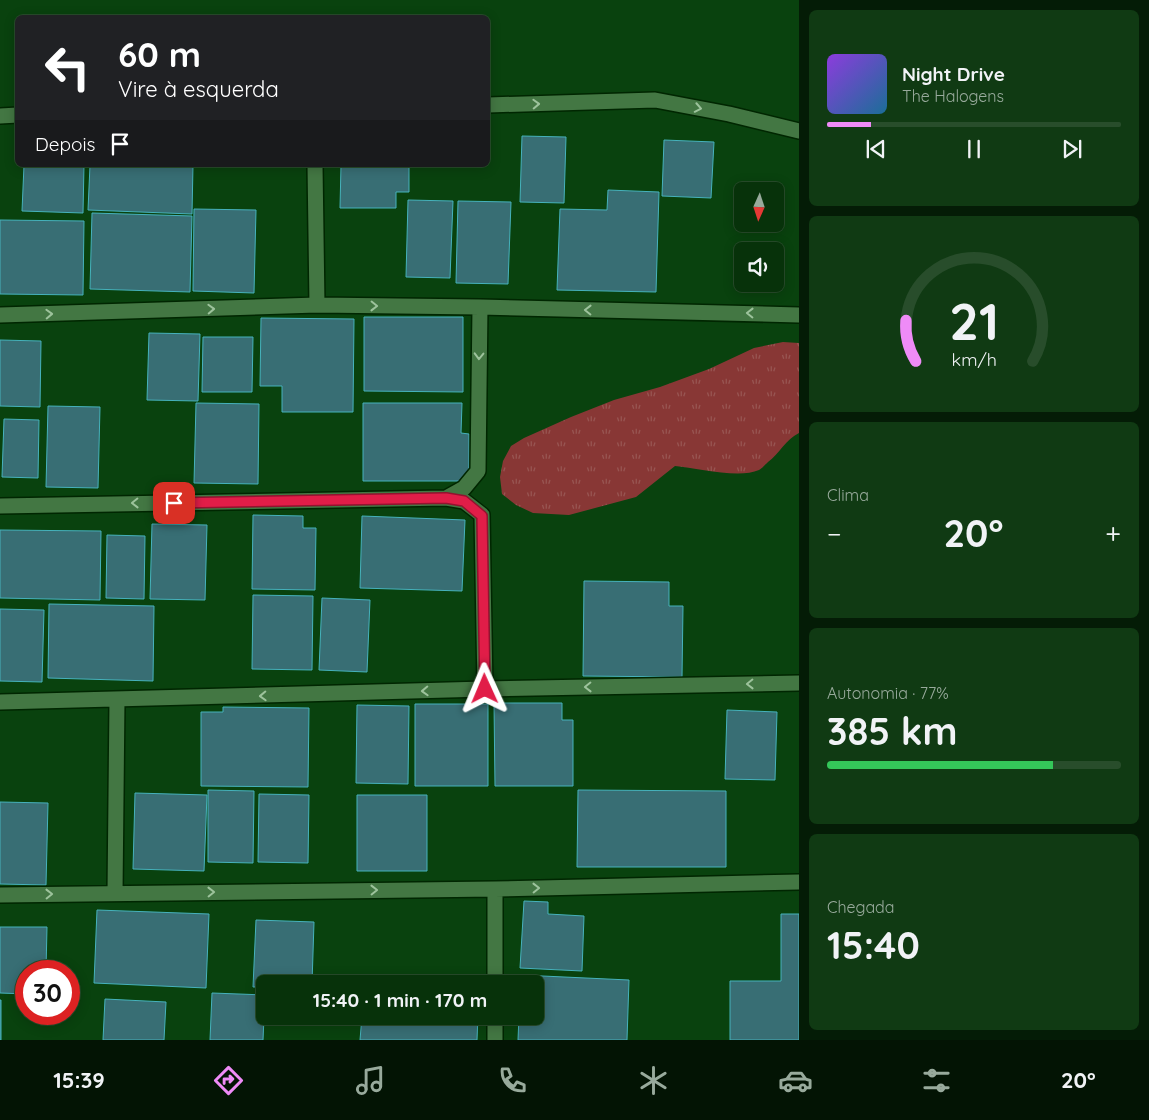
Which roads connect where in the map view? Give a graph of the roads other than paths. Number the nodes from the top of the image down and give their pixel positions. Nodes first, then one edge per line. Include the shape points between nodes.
1 (490, 105) edge
2 (15, 115) edge
3 (0, 116) edge
4 (799, 131) edge
5 (314, 167) edge
6 (316, 305) junction
7 (480, 307) junction
8 (0, 315) edge
9 (799, 315) edge
10 (446, 498) junction
11 (0, 506) edge
12 (799, 683) edge
13 (485, 689) junction
14 (118, 700) junction
15 (0, 702) edge
16 (799, 882) edge
17 (495, 889) junction
18 (115, 893) junction
19 (0, 895) edge
20 (495, 975) edge
21 (495, 1025) edge
22 (495, 1040) edge

1 -> 4 street via 655,100
2 - 3 street
5 - 6 street
6 -> 7 street
8 -> 6 street
9 -> 7 street
7 -> 10 street via 478,471 464,488
10 -> 11 street
10 - 13 street via 464,501 482,516
12 -> 13 street
13 -> 14 street
14 - 15 street
14 - 18 street
17 -> 16 street
18 -> 17 street
17 - 20 street
19 -> 18 street
21 - 22 street

